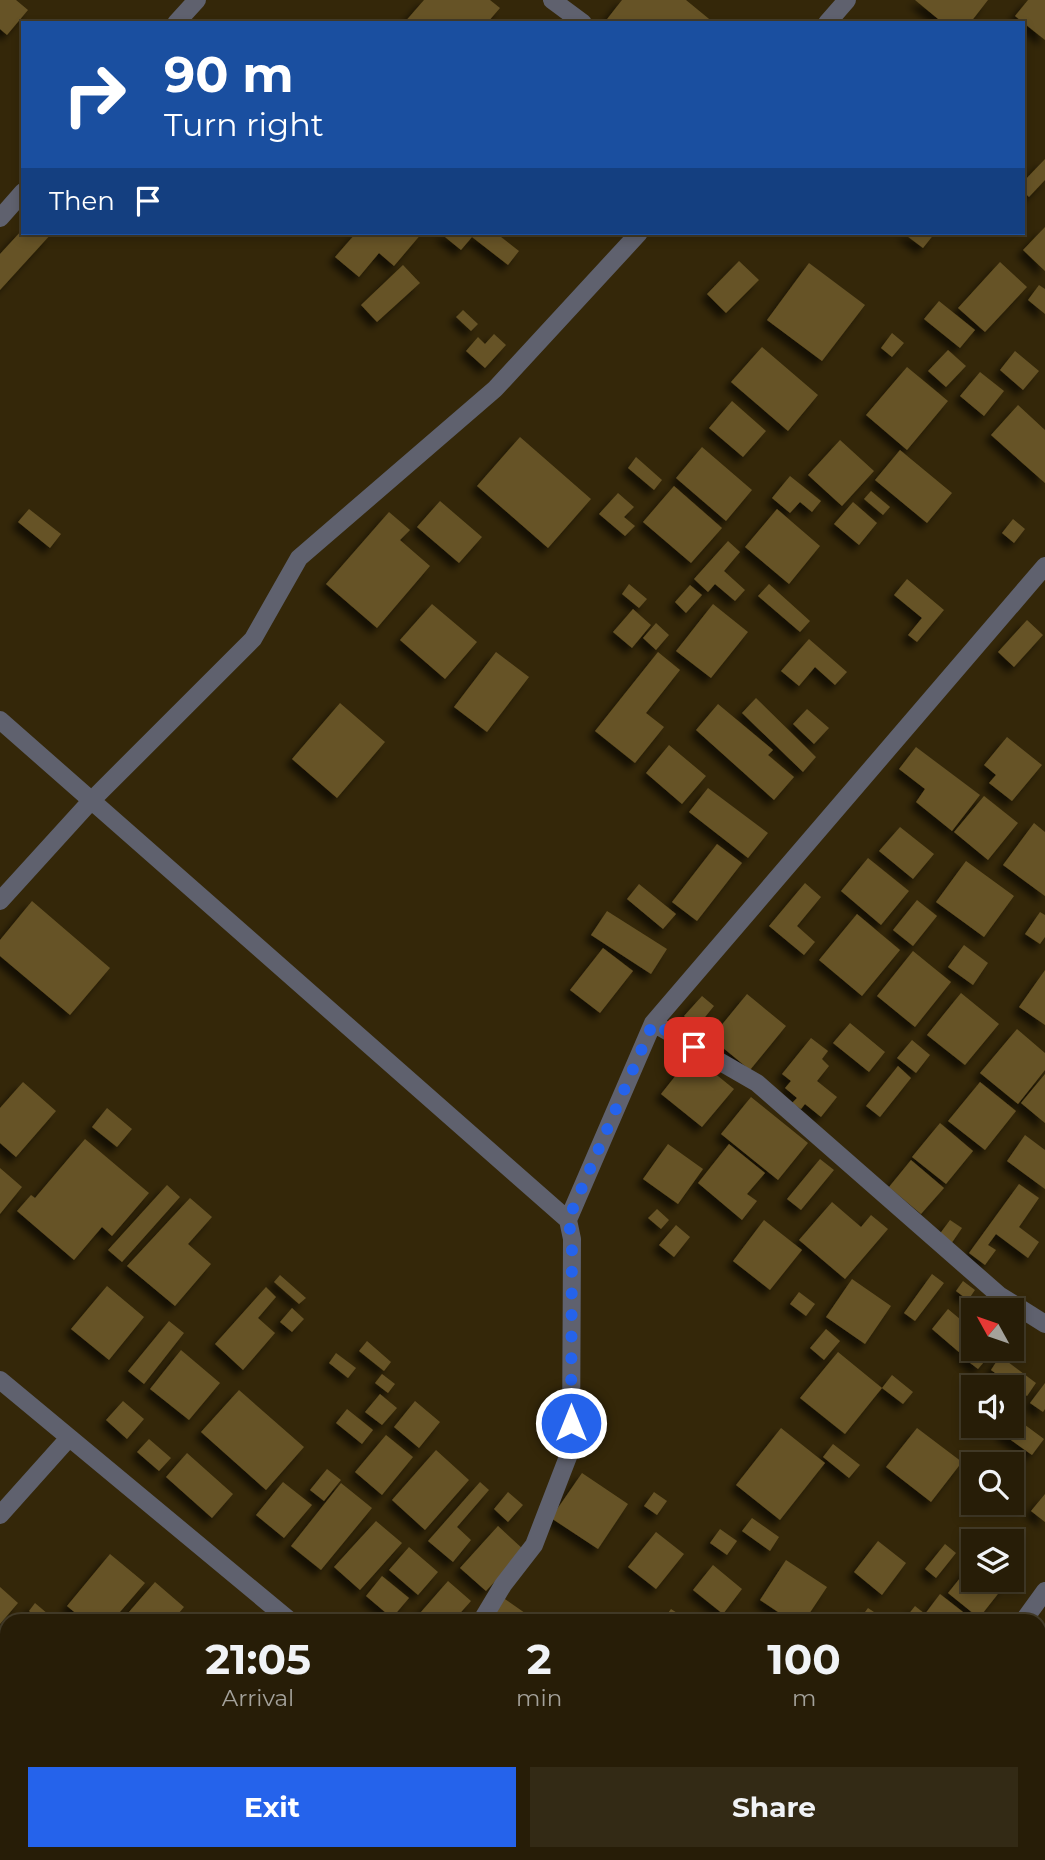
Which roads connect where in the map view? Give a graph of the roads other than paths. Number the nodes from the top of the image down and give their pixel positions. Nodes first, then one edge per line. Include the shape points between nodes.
1 (197, 0) edge
2 (552, 0) edge
3 (847, 0) edge
4 (178, 21) edge
5 (580, 21) edge
6 (829, 21) edge
7 (21, 194) edge
8 (0, 218) edge
9 (637, 235) edge
10 (1045, 566) edge
11 (0, 720) edge
12 (90, 802) junction
13 (0, 901) edge
14 (653, 1023) junction
15 (568, 1220) junction
16 (1045, 1324) edge
17 (0, 1380) edge
18 (68, 1439) junction
19 (0, 1515) edge
20 (1045, 1591) edge
21 (282, 1614) edge
22 (486, 1614) edge
23 (1028, 1614) edge

1 - 4 street
2 - 5 street
3 - 6 street
7 - 8 street
9 - 12 street via 495,389 299,558 253,639
10 - 14 street
11 - 12 street
12 - 13 street
12 - 15 street
14 - 15 street
14 - 16 street via 757,1083 999,1294
15 - 22 street via 572,1239 571,1449 534,1545
17 - 18 street
18 - 19 street
18 - 21 street
20 - 23 street

